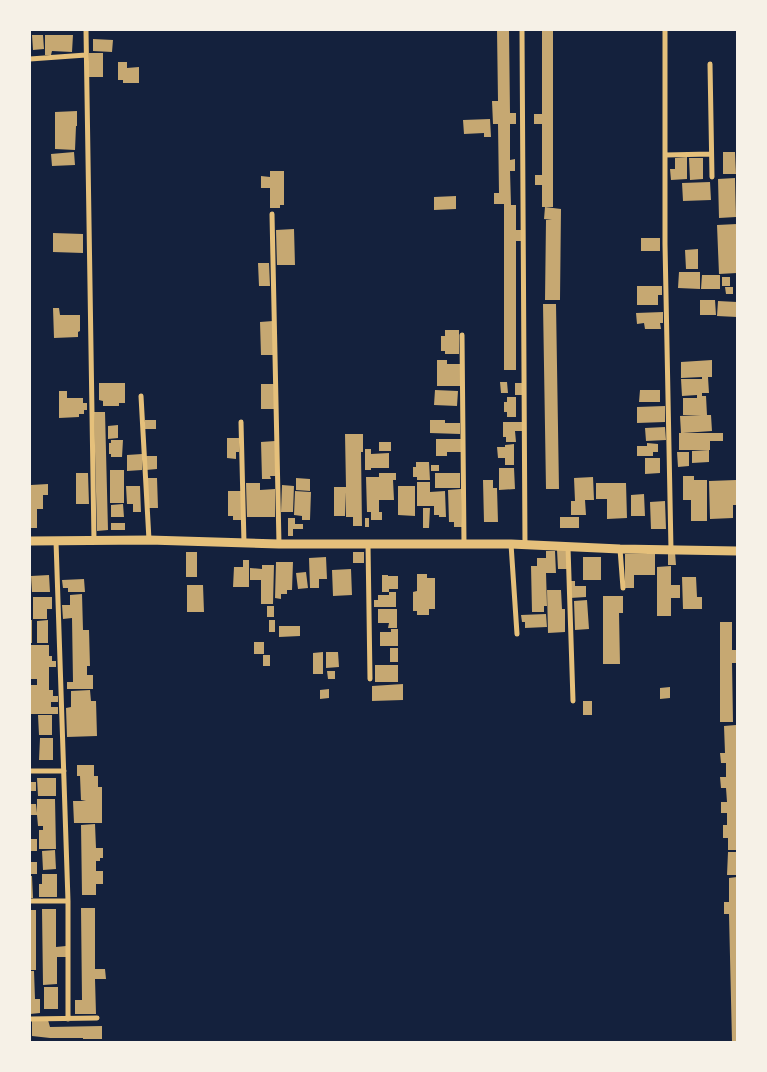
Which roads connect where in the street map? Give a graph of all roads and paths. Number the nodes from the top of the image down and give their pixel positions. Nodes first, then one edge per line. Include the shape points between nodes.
1 (86, 30) edge
2 (522, 30) edge
3 (664, 30) edge
4 (86, 55) junction
5 (30, 58) edge
6 (710, 64) dead end
7 (711, 154) junction
8 (665, 155) junction
9 (712, 177) dead end
10 (272, 214) dead end
11 (462, 336) dead end
12 (141, 396) dead end
13 (241, 422) dead end
14 (149, 540) junction
15 (30, 541) edge
16 (56, 541) junction
17 (94, 541) junction
18 (244, 543) junction
19 (279, 544) junction
20 (368, 544) junction
21 (464, 544) junction
22 (511, 544) junction
23 (525, 545) junction
24 (568, 547) junction
25 (620, 549) junction
26 (671, 550) junction
27 (737, 552) edge
28 (623, 588) dead end
29 (517, 634) dead end
30 (370, 679) dead end
31 (573, 701) dead end
32 (30, 771) edge
33 (64, 771) junction
34 (68, 900) junction
35 (30, 901) edge
36 (68, 1018) junction
37 (97, 1018) dead end
38 (30, 1019) edge

1 - 4 street
2 - 23 street
3 - 8 street
4 - 5 street
4 - 17 street
6 - 7 street
7 - 8 street
7 - 9 street
8 - 26 street
10 - 19 street
11 - 21 street
12 - 14 street
13 - 18 street
14 - 17 main road
14 - 18 main road
15 - 16 main road
16 - 17 main road
16 - 33 street
18 - 19 main road
19 - 20 main road
20 - 21 main road
20 - 30 street
21 - 22 main road
22 - 23 main road
22 - 29 street
23 - 24 main road
24 - 25 main road
24 - 31 street
25 - 26 main road
25 - 28 street
26 - 27 main road
32 - 33 street
33 - 34 street
34 - 35 street
34 - 36 street
36 - 37 street
36 - 38 street

